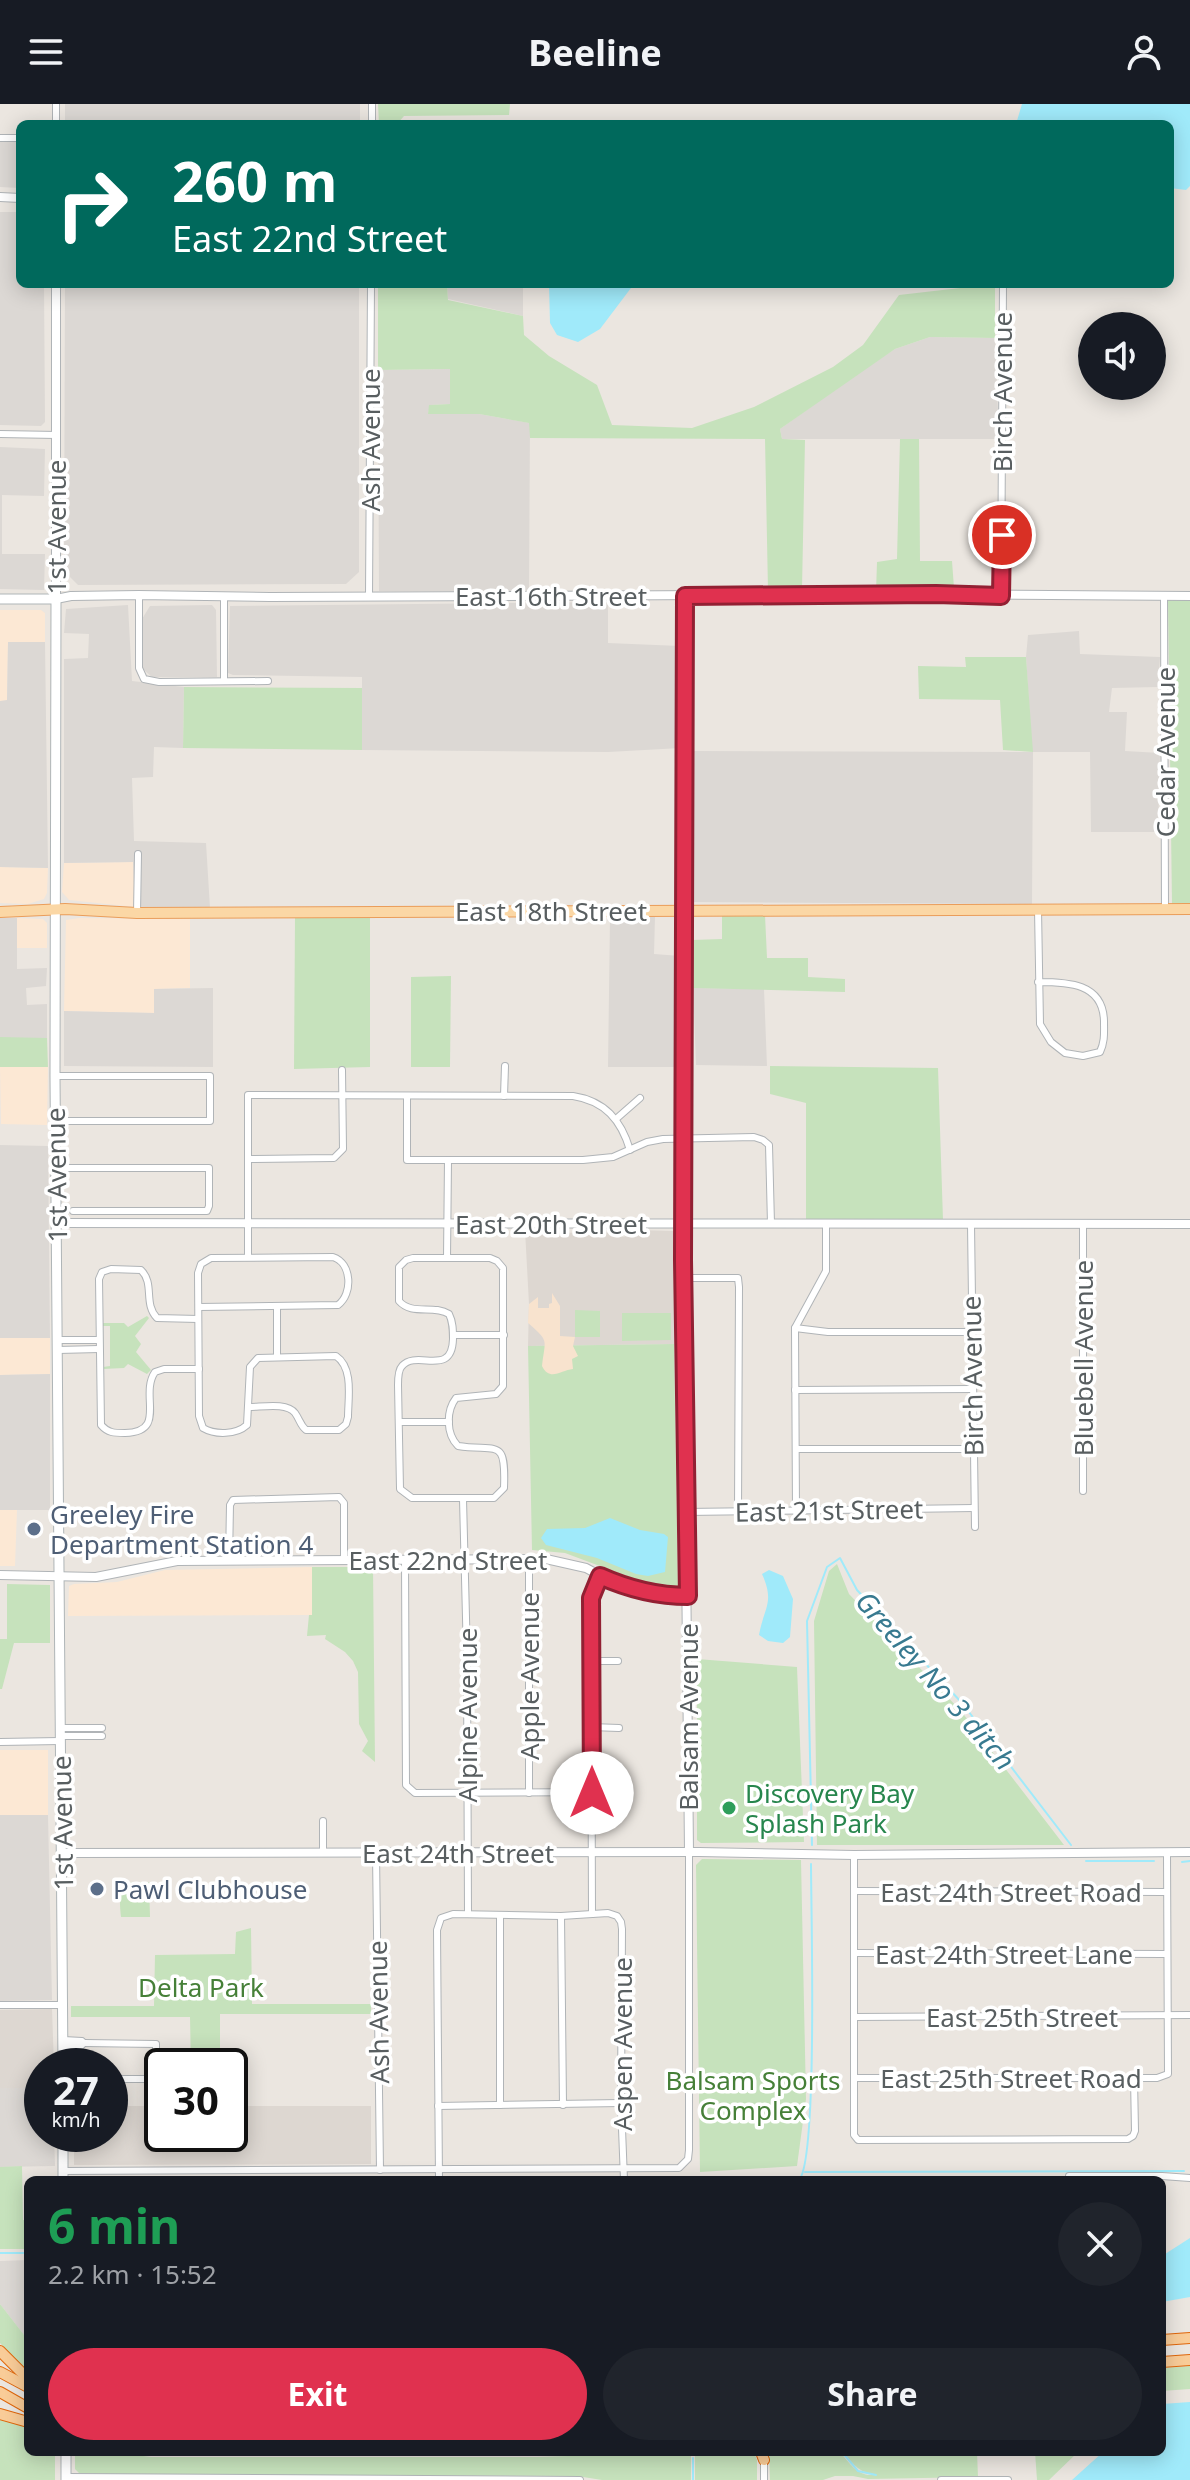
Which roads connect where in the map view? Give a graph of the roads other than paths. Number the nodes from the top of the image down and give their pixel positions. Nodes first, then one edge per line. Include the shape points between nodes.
1 (56, 288) edge
2 (371, 288) edge
3 (1003, 288) edge
4 (0, 434) edge
5 (57, 435) junction
6 (139, 595) junction
7 (685, 596) junction
8 (1001, 596) junction
9 (1164, 596) junction
10 (1190, 596) edge
11 (224, 597) junction
12 (369, 597) junction
13 (0, 599) edge
14 (56, 599) junction
15 (224, 681) junction
16 (268, 681) dead end
17 (138, 854) dead end
18 (55, 909) junction
19 (1038, 909) junction
20 (1165, 909) junction
21 (1190, 909) edge
22 (684, 911) junction
23 (0, 912) edge
24 (137, 913) junction
25 (1038, 982) junction
26 (505, 1066) dead end
27 (342, 1070) dead end
28 (55, 1076) junction
29 (342, 1096) junction
30 (407, 1096) junction
31 (504, 1096) junction
32 (640, 1098) dead end
33 (616, 1119) junction
34 (56, 1121) junction
35 (680, 1139) junction
36 (630, 1150) junction
37 (248, 1159) junction
38 (448, 1160) junction
39 (56, 1168) junction
40 (73, 1211) dead end
41 (56, 1223) junction
42 (248, 1223) junction
43 (447, 1224) junction
44 (683, 1224) junction
45 (771, 1224) junction
46 (826, 1224) junction
47 (971, 1224) junction
48 (1083, 1224) junction
49 (1190, 1224) edge
50 (248, 1257) junction
51 (447, 1258) junction
52 (684, 1278) junction
53 (199, 1307) junction
54 (277, 1307) junction
55 (198, 1319) junction
56 (795, 1328) junction
57 (972, 1332) junction
58 (453, 1335) junction
59 (504, 1335) junction
60 (99, 1340) junction
61 (58, 1345) junction
62 (99, 1349) junction
63 (277, 1357) junction
64 (199, 1369) junction
65 (973, 1389) junction
66 (795, 1390) junction
67 (249, 1407) junction
68 (399, 1422) junction
69 (449, 1422) junction
70 (796, 1449) junction
71 (973, 1449) junction
72 (1083, 1491) dead end
73 (463, 1499) junction
74 (974, 1508) junction
75 (685, 1512) junction
76 (738, 1512) junction
77 (796, 1512) junction
78 (975, 1527) dead end
79 (344, 1559) junction
80 (405, 1559) junction
81 (464, 1559) junction
82 (529, 1559) junction
83 (229, 1560) junction
84 (0, 1575) edge
85 (60, 1576) junction
86 (600, 1576) junction
87 (688, 1596) junction
88 (591, 1661) junction
89 (618, 1661) dead end
90 (591, 1727) junction
91 (619, 1728) dead end
92 (102, 1732) dead end
93 (61, 1735) junction
94 (0, 1742) edge
95 (621, 1792) dead end
96 (467, 1793) junction
97 (529, 1793) junction
98 (592, 1793) junction
99 (323, 1821) dead end
100 (689, 1852) junction
101 (1190, 1852) edge
102 (63, 1853) junction
103 (323, 1853) junction
104 (376, 1853) junction
105 (468, 1853) junction
106 (591, 1853) junction
107 (1167, 1854) junction
108 (854, 1855) junction
109 (855, 1891) junction
110 (1167, 1892) junction
111 (468, 1914) junction
112 (592, 1914) junction
113 (500, 1915) junction
114 (561, 1916) junction
115 (855, 1953) junction
116 (1167, 1954) junction
117 (0, 2005) edge
118 (63, 2005) junction
119 (1190, 2015) edge
120 (1168, 2016) junction
121 (854, 2017) junction
122 (63, 2043) junction
123 (63, 2048) edge
124 (854, 2078) junction
125 (1134, 2078) junction
126 (128, 2079) edge
127 (621, 2103) junction
128 (500, 2105) junction
129 (563, 2105) junction
130 (438, 2106) junction
131 (63, 2152) edge
132 (380, 2170) junction
133 (440, 2170) junction
134 (502, 2170) junction
135 (562, 2170) junction
136 (623, 2170) junction
137 (63, 2176) edge
138 (439, 2176) edge
139 (502, 2176) edge
140 (562, 2176) edge
141 (624, 2176) edge
142 (1069, 2176) edge
143 (1162, 2176) edge
144 (1166, 2176) edge
145 (1190, 2178) edge
146 (1190, 2338) edge
147 (1166, 2340) edge
148 (0, 2351) edge
149 (1190, 2360) edge
150 (1166, 2362) edge
151 (0, 2372) edge
152 (24, 2375) edge
153 (24, 2385) edge
154 (0, 2392) edge
155 (24, 2406) edge
156 (0, 2414) edge
157 (24, 2421) edge
158 (66, 2456) edge
159 (763, 2456) edge
160 (66, 2479) edge
161 (472, 2479) edge
162 (580, 2480) edge
163 (764, 2480) edge
164 (941, 2480) edge
165 (1008, 2480) edge

1 - 5 street, 1st Avenue
2 - 12 street, Ash Avenue
3 - 8 street, Birch Avenue
4 - 5 street
5 - 14 street, 1st Avenue
6 - 11 street, East 16th Street
6 - 14 street, East 16th Street
6 - 15 street via 143,678
7 - 8 street, East 16th Street
7 - 12 street, East 16th Street
7 - 22 street, Balsam Avenue
8 - 9 street, East 16th Street
9 - 10 street, East 16th Street
9 - 20 street, Cedar Avenue
11 - 12 street, East 16th Street
11 - 15 street
13 - 14 main road
14 - 18 main road, 1st Avenue
15 - 16 street
17 - 24 street
18 - 23 main road, East 18th Street
18 - 24 main road, East 18th Street
18 - 28 main road, 1st Avenue
19 - 20 main road, East 18th Street
19 - 22 main road, East 18th Street
19 - 25 street
20 - 21 main road, East 18th Street
22 - 24 main road, East 18th Street
22 - 35 street, Balsam Avenue
25 - 25 street via 1040,1024 1051,1042 1065,1053 1100,1052 1104,1012 1094,993 1065,982
26 - 31 street
27 - 29 street
28 - 34 main road, 1st Avenue
28 - 34 street via 210,1076 210,1121
29 - 30 street
29 - 37 street via 339,1155
29 - 37 street via 248,1095
30 - 31 street
30 - 38 street via 407,1160
31 - 33 street via 583,1097
32 - 33 street
33 - 36 street
34 - 39 main road, 1st Avenue
35 - 36 street via 647,1142
35 - 44 street, Balsam Avenue
35 - 45 street via 754,1137 766,1142
36 - 38 street via 583,1160
37 - 42 street
38 - 43 street
39 - 40 street via 209,1168 207,1211
39 - 41 main road, 1st Avenue
41 - 42 street, East 20th Street
41 - 61 main road, 1st Avenue
42 - 43 street, East 20th Street
42 - 50 street
43 - 44 street, East 20th Street
43 - 51 street
44 - 45 street, East 20th Street
44 - 52 street, Balsam Avenue
45 - 46 street, East 20th Street
46 - 47 street, East 20th Street
46 - 56 street via 826,1271
47 - 48 street, East 20th Street
47 - 57 street, Birch Avenue
48 - 49 street, East 20th Street
48 - 72 street, Bluebell Avenue
50 - 53 street via 211,1258 201,1264
50 - 54 street via 333,1257 344,1263 347,1293 340,1304
51 - 58 street via 402,1262 398,1297 405,1308 449,1314
51 - 59 street via 490,1258 500,1264
52 - 75 street, Balsam Avenue
52 - 76 street via 738,1278
53 - 54 street
53 - 55 street
54 - 63 street
55 - 60 street via 157,1318 149,1309 145,1273 133,1268 105,1270 99,1279
55 - 64 street
56 - 57 street
56 - 66 street
57 - 65 street, Birch Avenue
58 - 59 street
58 - 68 street via 447,1357 407,1362 401,1368
59 - 69 street via 502,1388 491,1395 456,1398
60 - 61 street
60 - 62 street
61 - 62 street
61 - 85 main road, 1st Avenue
62 - 64 street via 100,1421 114,1433 135,1433 147,1426 149,1382 155,1372
63 - 67 street via 258,1358 250,1366
63 - 67 street via 342,1360 347,1369 346,1424 337,1431 310,1431 288,1407
64 - 67 street via 203,1428 239,1431 247,1425
65 - 66 street
65 - 71 street, Birch Avenue
66 - 70 street
68 - 69 street
68 - 73 street via 402,1493
69 - 73 street via 451,1439 458,1446 494,1448 504,1458 499,1495
70 - 71 street
70 - 77 street
71 - 74 street, Birch Avenue
73 - 81 street, Alpine Avenue
74 - 77 street, East 21st Street
74 - 78 street, Birch Avenue
75 - 76 street, East 21st Street
75 - 87 street, Balsam Avenue
76 - 77 street, East 21st Street
79 - 80 street, East 22nd Street
79 - 83 street, East 22nd Street
79 - 83 street via 339,1497 236,1498 230,1505
80 - 81 street, East 22nd Street
80 - 96 street via 406,1785 415,1793
81 - 82 street, East 22nd Street
81 - 96 street, Alpine Avenue
82 - 86 street, East 22nd Street via 571,1563
82 - 97 street, Apple Avenue
83 - 85 street, East 22nd Street
84 - 85 street, East 22nd Street
85 - 93 main road, 1st Avenue
86 - 87 street, East 22nd Street via 637,1591
86 - 88 street via 591,1598
87 - 100 street, Balsam Avenue
88 - 89 street
88 - 90 street
90 - 91 street
90 - 98 street
92 - 93 street
93 - 94 street
93 - 102 main road, 1st Avenue
95 - 98 street
96 - 97 street
96 - 105 street, Alpine Avenue
97 - 98 street
98 - 106 street
99 - 103 street
100 - 106 street, East 24th Street
100 - 108 street, East 24th Street
100 - 136 street, Balsam Avenue via 688,2159 672,2170
101 - 107 street, East 24th Street
102 - 103 street, East 24th Street
102 - 118 main road, 1st Avenue
103 - 104 street, East 24th Street
104 - 105 street, East 24th Street
104 - 132 street, Ash Avenue
105 - 106 street, East 24th Street
105 - 111 street, Alpine Avenue
106 - 112 street
107 - 108 street, East 24th Street
107 - 110 street
108 - 109 street, East 24th Street Lane
109 - 110 street, East 24th Street Road
109 - 115 street, East 24th Street Lane
110 - 116 street
111 - 113 street
111 - 130 street via 446,1915 438,1924
112 - 114 street
112 - 127 street, Aspen Avenue via 613,1914 622,1929
113 - 114 street
113 - 128 street
114 - 129 street
115 - 116 street, East 24th Street Lane
115 - 121 street
116 - 120 street
117 - 118 street
118 - 122 main road, 1st Avenue
119 - 120 street, East 25th Street
120 - 121 street, East 25th Street
120 - 125 street, East 25th Street Road via 1168,2074
121 - 124 street
122 - 123 main road, 1st Avenue
122 - 126 street via 156,2044 156,2079
124 - 125 street, East 25th Street Road
124 - 125 street via 858,2140 1128,2139 1135,2131
127 - 129 street
127 - 136 street, Aspen Avenue
128 - 129 street
128 - 130 street
130 - 133 street
131 - 137 main road
132 - 133 street
132 - 137 street
133 - 134 street
133 - 138 street
134 - 135 street
134 - 139 street
135 - 136 street
135 - 140 street
136 - 141 street, Aspen Avenue
142 - 143 street
144 - 145 street
146 - 147 highway
148 - 152 highway
149 - 150 highway
151 - 153 highway
154 - 155 highway
156 - 157 highway
158 - 160 main road
159 - 163 street
160 - 161 street
161 - 162 street
164 - 165 street

